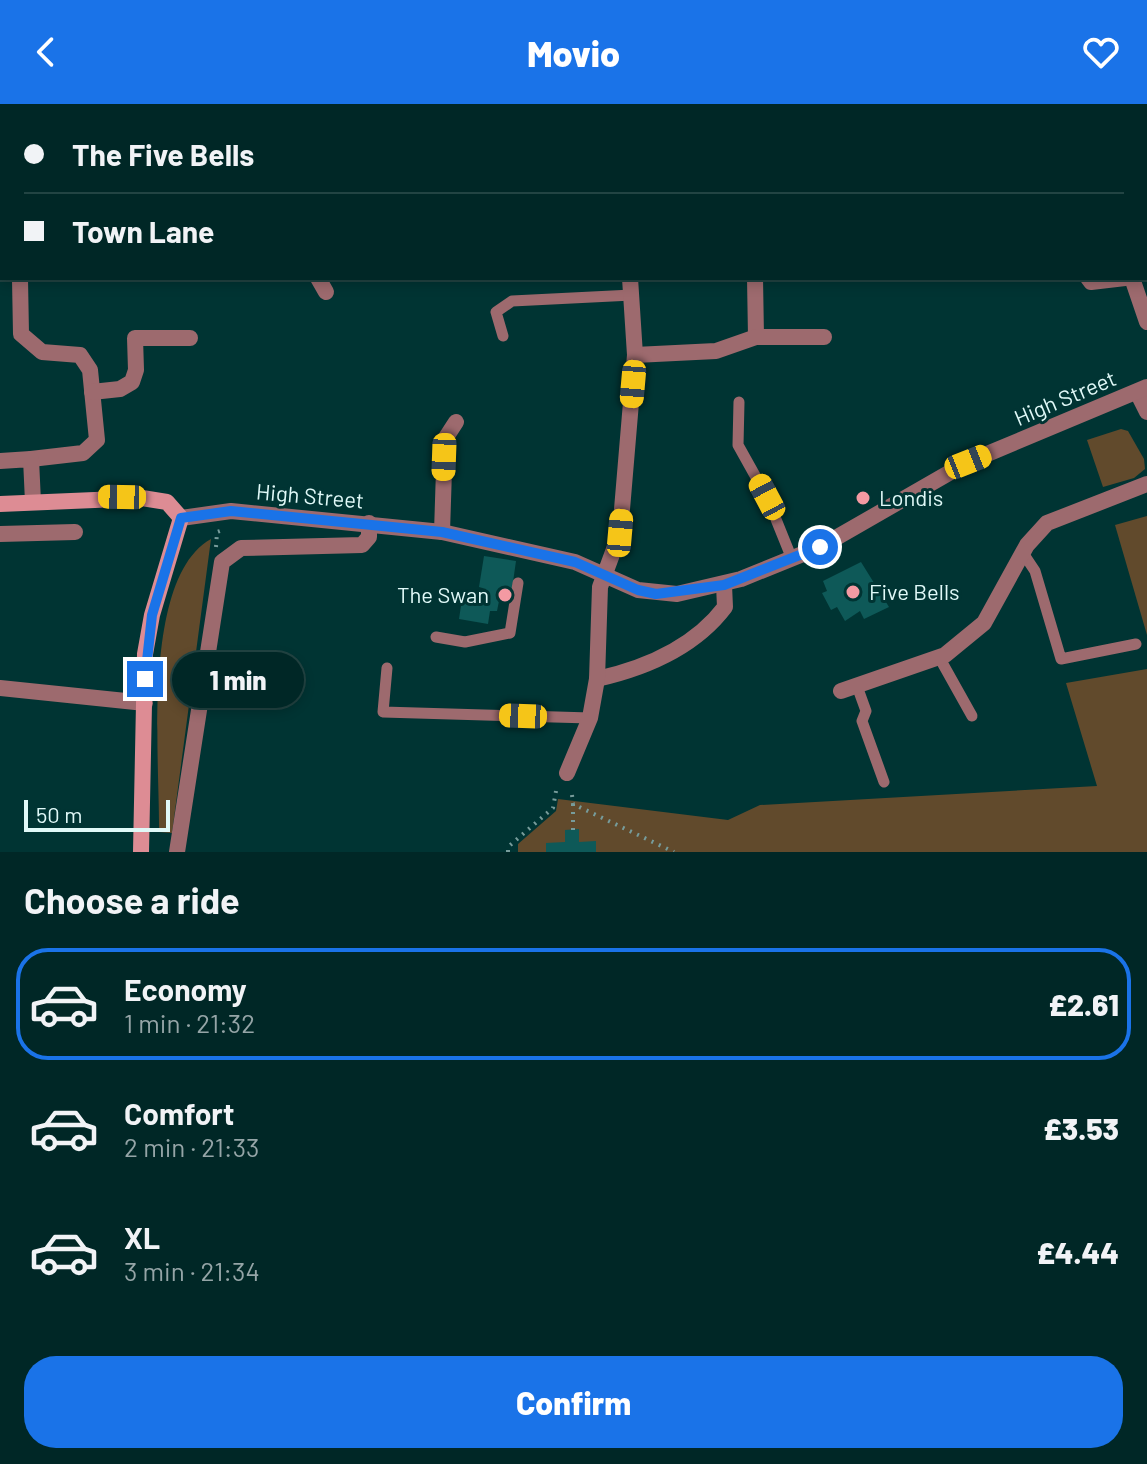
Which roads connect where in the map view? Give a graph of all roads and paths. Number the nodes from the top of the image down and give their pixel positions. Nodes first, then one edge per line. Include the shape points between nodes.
1 (20, 280) edge
2 (630, 280) edge
3 (755, 280) edge
4 (1133, 280) edge
5 (632, 295) junction
6 (1147, 322) edge
7 (503, 336) dead end
8 (756, 337) junction
9 (824, 337) dead end
10 (190, 338) dead end
11 (635, 355) junction
12 (1142, 390) edge
13 (92, 392) junction
14 (739, 402) dead end
15 (1147, 412) edge
16 (456, 422) dead end
17 (31, 459) junction
18 (0, 461) edge
19 (1147, 484) edge
20 (33, 502) junction
21 (0, 504) edge
22 (181, 518) junction
23 (369, 523) junction
24 (75, 532) dead end
25 (442, 532) junction
26 (0, 534) edge
27 (1023, 553) junction
28 (792, 559) junction
29 (605, 575) junction
30 (518, 583) dead end
31 (724, 585) junction
32 (436, 637) dead end
33 (1136, 644) dead end
34 (939, 657) junction
35 (387, 668) dead end
36 (597, 679) junction
37 (0, 688) edge
38 (849, 688) joint
39 (145, 703) junction
40 (972, 716) dead end
41 (590, 718) junction
42 (567, 773) dead end
43 (884, 782) dead end
44 (556, 791) dead end
45 (572, 795) dead end
46 (573, 804) junction
47 (573, 830) dead end
48 (141, 852) edge
49 (177, 852) edge
50 (508, 852) edge
51 (674, 852) edge

1 - 13 street via 21,334 42,352 80,355 90,370
2 - 5 street
3 - 8 street
4 - 6 street
5 - 7 lane via 512,301 496,312
5 - 11 street
8 - 9 street
8 - 11 street via 716,351
10 - 13 street via 135,338 132,382
11 - 29 street via 620,533
12 - 15 street
12 - 28 street, High Street via 968,462 919,494
13 - 17 street via 97,440 83,453
14 - 28 lane via 738,445
16 - 25 street via 445,439
17 - 18 street
17 - 20 street
19 - 27 street via 1047,523
20 - 21 main road
20 - 22 main road via 142,498 167,502
22 - 23 street, High Street via 231,511
22 - 39 main road via 152,615
23 - 25 street, High Street
23 - 49 street via 369,537 362,545 241,548 222,562
24 - 26 street
25 - 29 street, High Street
27 - 33 lane via 1035,571 1061,659
27 - 34 street via 984,623
28 - 31 street, High Street
29 - 31 street, High Street via 656,594
29 - 36 street via 600,587
30 - 32 lane via 510,633 465,642
31 - 36 street via 725,607 695,638 665,656
34 - 38 street
34 - 40 lane
35 - 41 lane via 383,712
36 - 41 street
37 - 39 street
38 - 43 lane via 866,711 862,721
39 - 48 main road
41 - 42 street
44 - 50 path via 553,808
45 - 46 path
46 - 47 path
46 - 51 path

